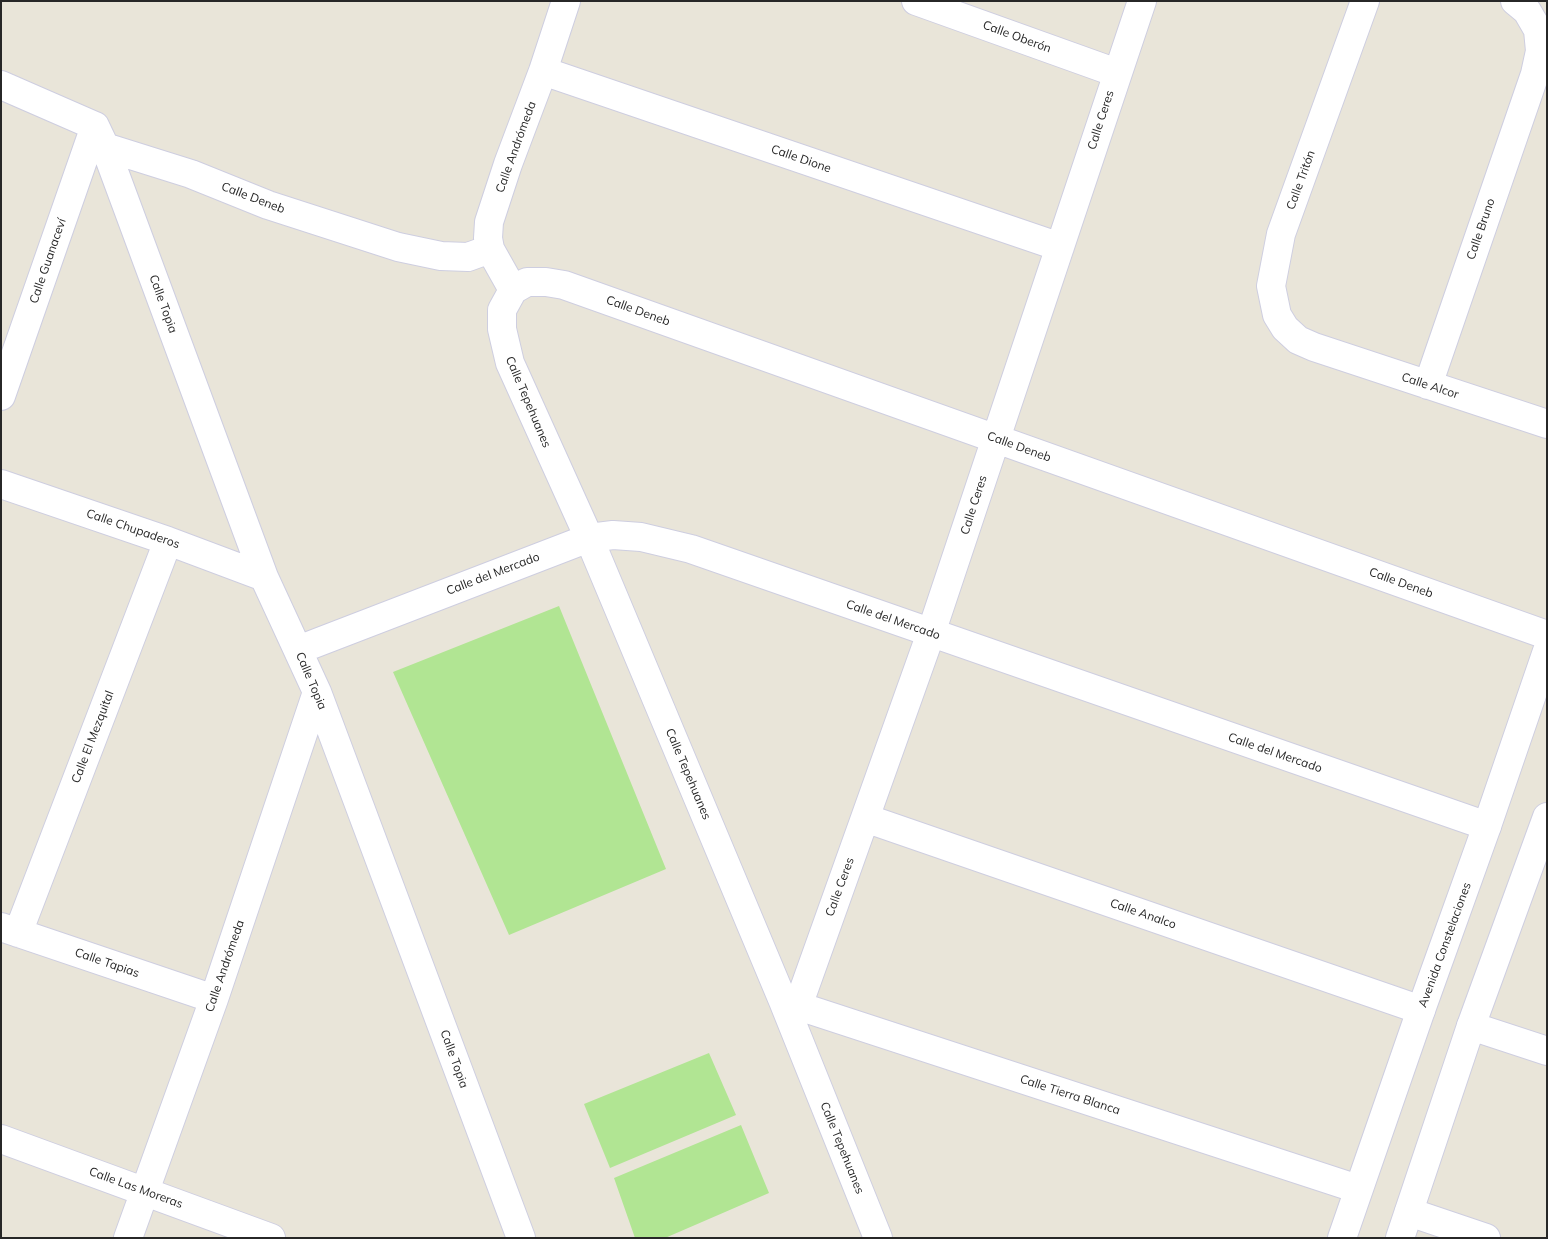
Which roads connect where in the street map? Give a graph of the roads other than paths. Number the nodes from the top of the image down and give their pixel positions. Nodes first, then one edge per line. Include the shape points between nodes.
1 (566, 1) edge
2 (916, 1) edge
3 (1142, 1) edge
4 (1365, 1) edge
5 (1514, 1) edge
6 (543, 71) junction
7 (1117, 73) junction
8 (1, 85) edge
9 (100, 137) junction
10 (1060, 247) junction
11 (490, 249) junction
12 (507, 300) junction
13 (1314, 347) joint
14 (1428, 385) junction
15 (1, 396) edge
16 (1547, 424) edge
17 (996, 438) junction
18 (1, 484) edge
19 (589, 538) junction
20 (168, 541) junction
21 (264, 578) junction
22 (931, 633) junction
23 (1547, 635) edge
24 (298, 650) junction
25 (1547, 651) edge
26 (317, 692) junction
27 (865, 818) junction
28 (1487, 826) junction
29 (1544, 834) edge
30 (10, 930) edge
31 (214, 999) junction
32 (790, 1003) junction
33 (1421, 1010) junction
34 (1471, 1026) junction
35 (1547, 1051) edge
36 (1, 1139) edge
37 (1358, 1190) junction
38 (145, 1191) junction
39 (1408, 1212) junction
40 (128, 1238) edge
41 (271, 1238) edge
42 (521, 1238) edge
43 (878, 1238) edge
44 (1342, 1238) edge
45 (1400, 1238) edge
46 (1486, 1238) edge

1 - 6 street, Calle Andrómeda
2 - 7 street, Calle Oberón
3 - 7 street, Calle Ceres
4 - 13 street, Calle Tritón via 1281,234 1271,286 1277,315 1285,328 1298,340
5 - 14 street, Calle Bruno via 1527,11 1538,30 1540,51 1535,74
6 - 10 street, Calle Dione
6 - 11 street, Calle Andrómeda via 490,222
7 - 10 street, Calle Ceres
8 - 9 street, Calle Deneb
9 - 11 street, Calle Deneb via 268,205 398,247 441,256 468,256
9 - 15 street, Calle Guanaceví
9 - 21 street, Calle Topia
10 - 17 street, Calle Ceres
11 - 12 street, Calle Andrómeda
12 - 17 street, Calle Deneb via 527,282 564,285
12 - 19 street, Calle Tepehuanes via 502,328 510,363
13 - 14 street, Calle Alcor
14 - 16 street, Calle Alcor
17 - 22 street, Calle Ceres
17 - 23 street, Calle Deneb
18 - 20 street, Calle Chupaderos
19 - 22 street, Calle del Mercado via 613,535 641,537 691,549
19 - 24 street, Calle del Mercado
19 - 32 street, Calle Tepehuanes
20 - 21 street, Calle Chupaderos
20 - 30 street, Calle El Mezquital
21 - 24 street, Calle Topia
22 - 27 street, Calle Ceres
22 - 28 street, Calle del Mercado
24 - 26 street, Calle Topia
25 - 28 street, Avenida Constelaciones
26 - 31 street, Calle Andrómeda
26 - 42 street, Calle Topia
27 - 32 street, Calle Ceres
27 - 33 street, Calle Analco
28 - 33 street, Avenida Constelaciones
29 - 34 street
30 - 31 street, Calle Tapias
31 - 38 street, Calle Andrómeda
32 - 37 street, Calle Tierra Blanca
32 - 43 street, Calle Tepehuanes
33 - 37 street, Avenida Constelaciones
34 - 35 street
34 - 39 street
36 - 38 street, Calle Las Moreras
37 - 44 street, Avenida Constelaciones
38 - 40 street, Calle Andrómeda
38 - 41 street, Calle Las Moreras
39 - 45 street
39 - 46 street

